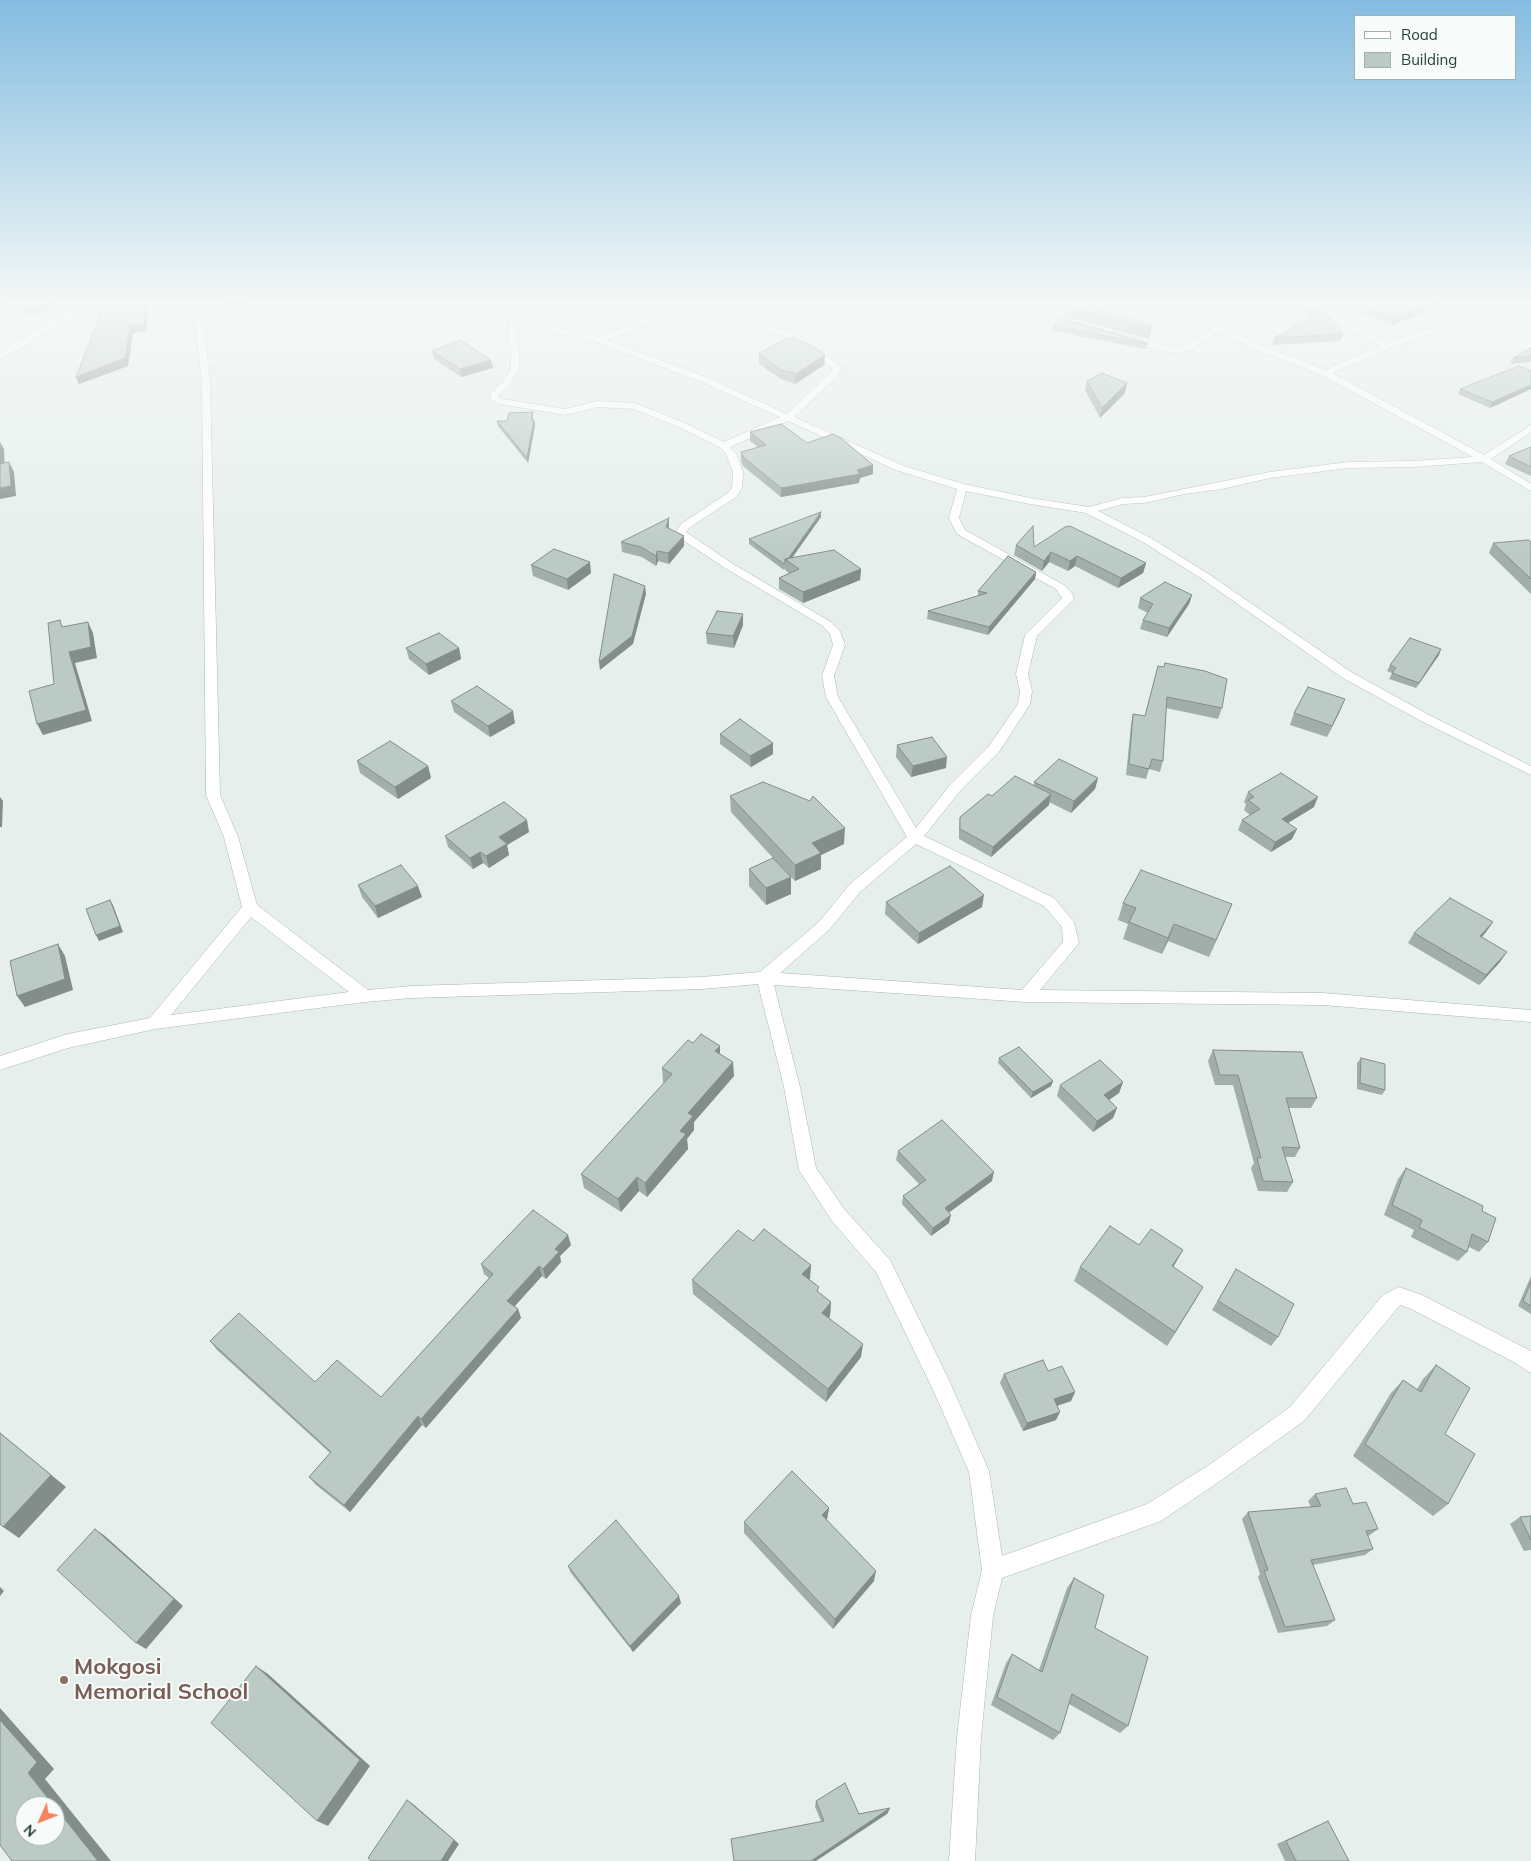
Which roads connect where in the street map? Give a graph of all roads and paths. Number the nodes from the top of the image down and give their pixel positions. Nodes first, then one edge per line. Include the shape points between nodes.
1 (206, 387) edge
2 (502, 387) edge
3 (721, 387) edge
4 (820, 387) edge
5 (1350, 387) edge
6 (789, 417) junction
7 (1531, 428) edge
8 (724, 446) junction
9 (1484, 459) junction
10 (962, 487) junction
11 (1531, 488) edge
12 (1089, 510) junction
13 (1531, 771) edge
14 (915, 838) junction
15 (250, 908) junction
16 (764, 978) junction
17 (365, 996) junction
18 (1026, 996) junction
19 (1531, 1016) edge
20 (155, 1023) junction
21 (0, 1063) edge
22 (1531, 1364) edge
23 (993, 1570) junction
24 (962, 1861) edge

1 - 15 street via 213,796 232,837
2 - 8 street via 494,394 494,398 500,401 566,412 598,404 635,406
3 - 6 street
4 - 6 street
5 - 9 street
6 - 8 street
6 - 10 street via 900,468
7 - 9 street
8 - 14 street via 731,453 738,472 737,488 681,532 729,566 827,624 836,633 839,645 828,676 832,697
9 - 11 street
9 - 12 street via 1348,465 1270,475
10 - 12 street
10 - 14 street via 954,518 961,532 1060,587 1068,599 1031,635 1022,674 1026,692 1024,704 994,750 954,788
12 - 13 street via 1147,540 1206,577 1347,675
14 - 16 street via 855,888 824,926
14 - 18 street via 1050,902 1069,926 1071,943
15 - 17 street
15 - 20 street
16 - 17 street via 702,984
16 - 18 street
16 - 23 street via 792,1087 808,1170 838,1215 883,1266 942,1387 979,1471
17 - 20 street
18 - 19 street via 1323,999
20 - 21 street via 68,1041
22 - 23 street via 1519,1354 1415,1301 1398,1296 1390,1301 1298,1414 1216,1472 1153,1514
23 - 24 street via 982,1616 969,1737

